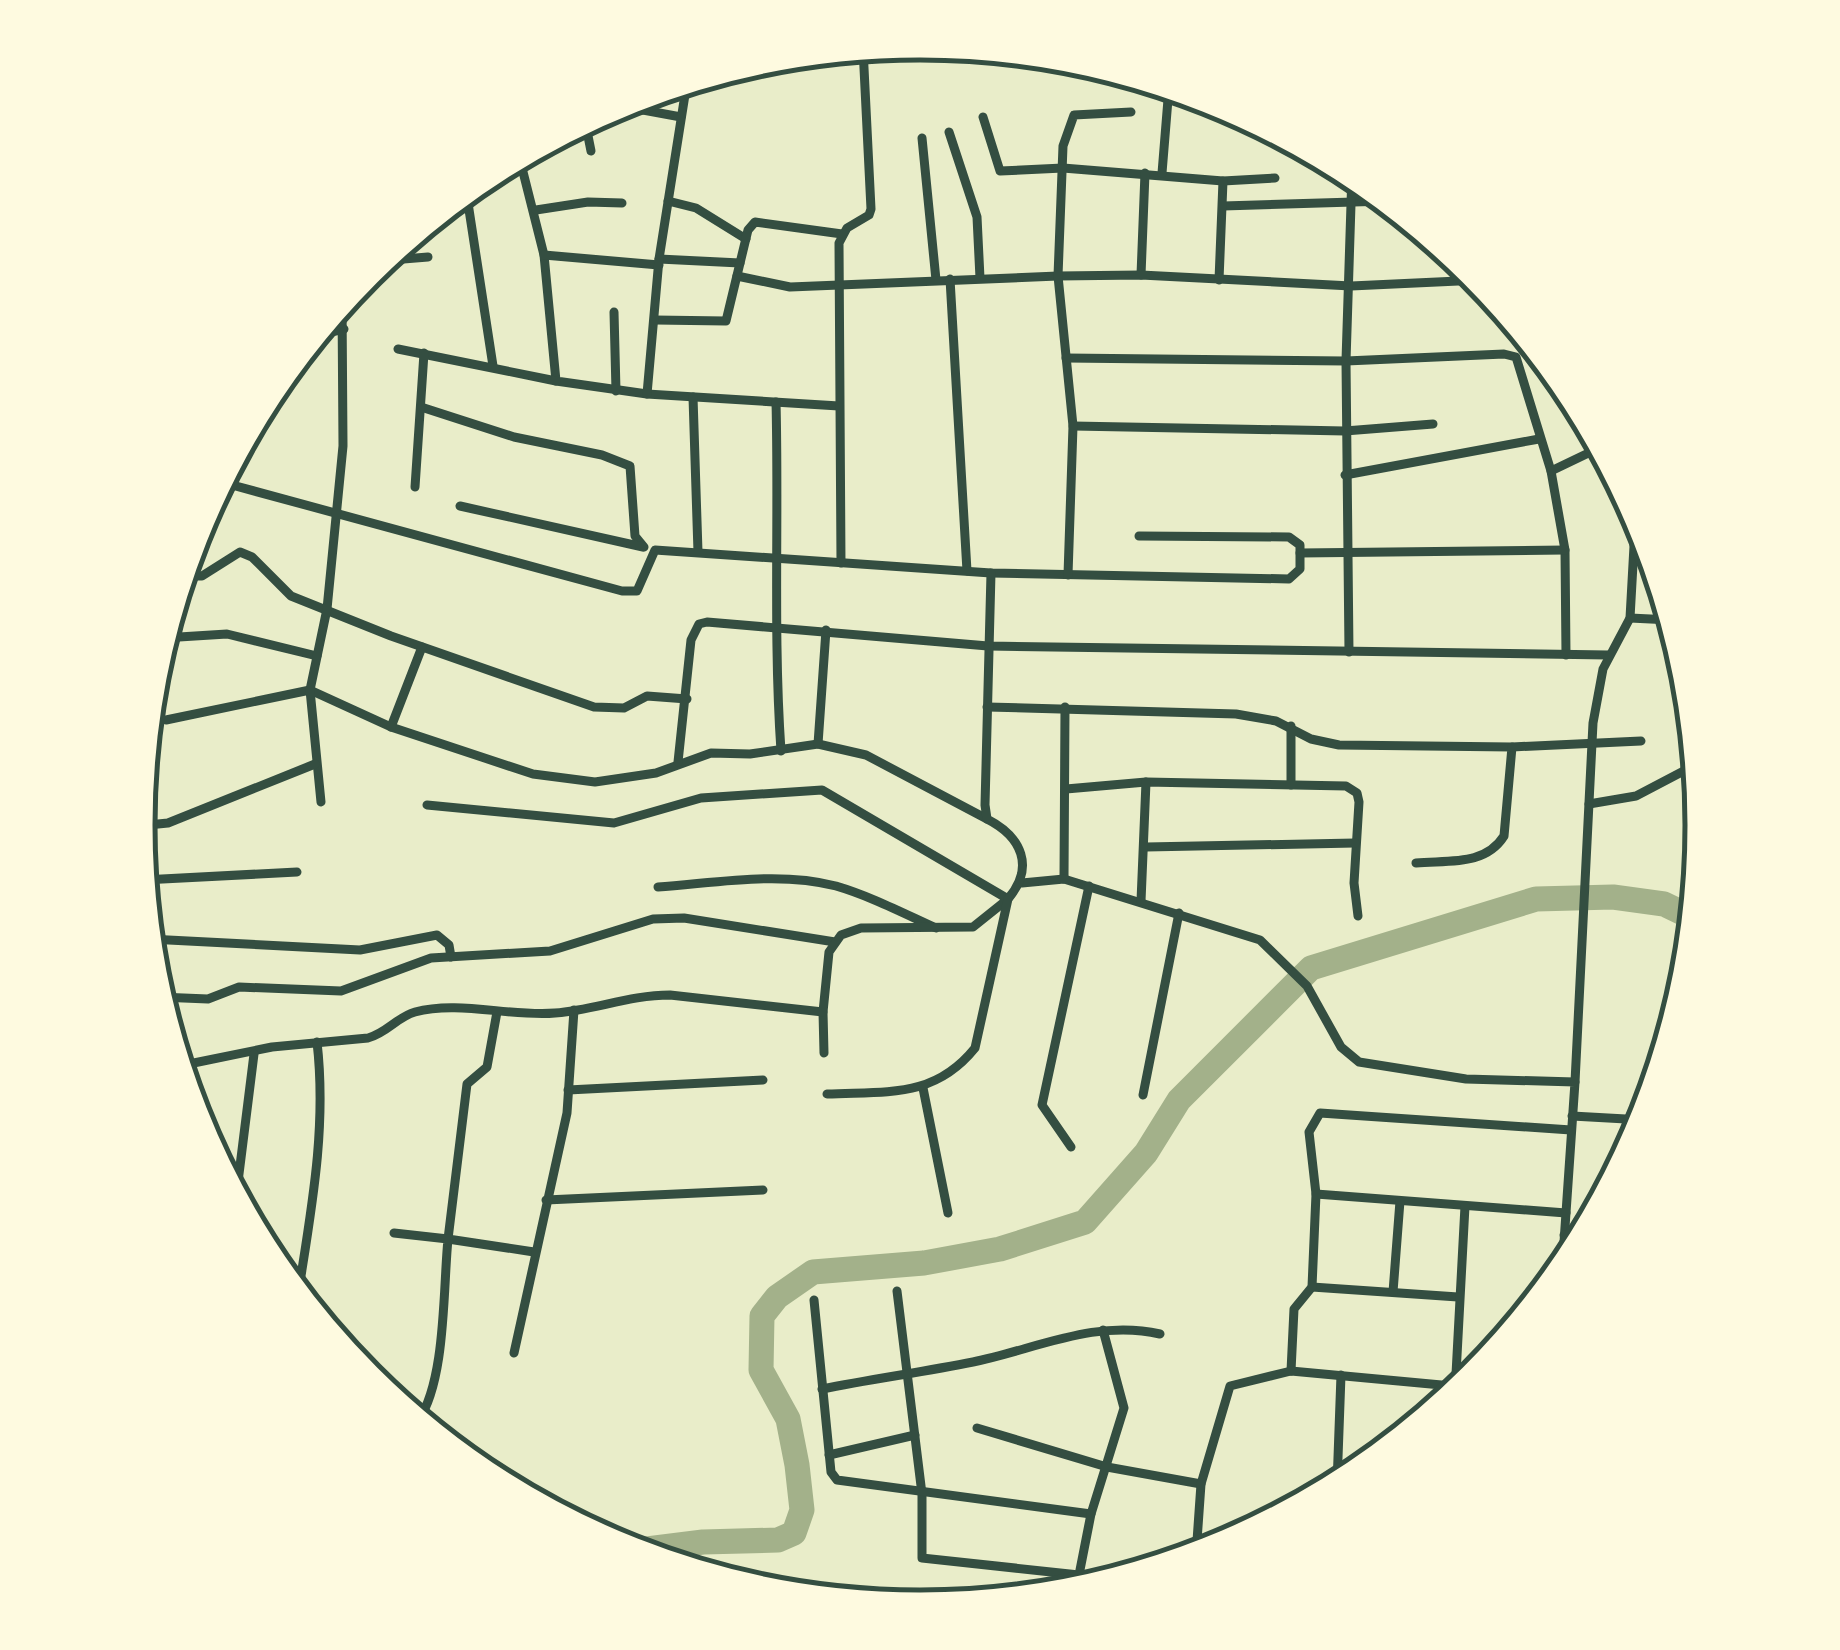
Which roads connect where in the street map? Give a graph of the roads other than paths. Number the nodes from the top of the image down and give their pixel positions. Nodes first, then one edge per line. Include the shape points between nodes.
1 (863, 63) edge
2 (684, 98) edge
3 (1168, 102) edge
4 (647, 111) edge
5 (1131, 112) dead end
6 (681, 117) junction
7 (982, 117) dead end
8 (948, 132) dead end
9 (588, 136) edge
10 (922, 138) dead end
11 (592, 151) dead end
12 (1063, 168) junction
13 (524, 171) edge
14 (1145, 173) junction
15 (1162, 173) junction
16 (1276, 178) dead end
17 (1224, 181) junction
18 (1353, 195) edge
19 (668, 201) junction
20 (1365, 203) edge
21 (622, 204) dead end
22 (1354, 204) junction
23 (1223, 206) junction
24 (469, 208) edge
25 (536, 210) junction
26 (842, 234) junction
27 (746, 239) junction
28 (544, 256) junction
29 (428, 257) dead end
30 (406, 259) edge
31 (659, 262) junction
32 (740, 263) junction
33 (1141, 275) junction
34 (736, 276) junction
35 (1058, 276) junction
36 (980, 278) junction
37 (950, 279) junction
38 (936, 280) junction
39 (1219, 280) junction
40 (1458, 281) edge
41 (842, 285) junction
42 (1351, 286) junction
43 (614, 312) dead end
44 (655, 320) junction
45 (344, 323) edge
46 (344, 329) junction
47 (337, 331) edge
48 (398, 349) dead end
49 (424, 353) junction
50 (1066, 358) junction
51 (1346, 361) junction
52 (492, 366) junction
53 (556, 381) junction
54 (616, 391) junction
55 (647, 394) junction
56 (693, 397) junction
57 (776, 402) junction
58 (839, 406) junction
59 (421, 408) junction
60 (1433, 424) dead end
61 (1073, 426) junction
62 (1345, 430) junction
63 (1539, 439) junction
64 (1588, 453) edge
65 (1551, 472) junction
66 (1345, 476) junction
67 (235, 486) edge
68 (415, 487) dead end
69 (460, 506) dead end
70 (336, 510) junction
71 (1139, 536) dead end
72 (649, 548) junction
73 (1565, 550) junction
74 (698, 552) junction
75 (1634, 552) edge
76 (1345, 553) junction
77 (1300, 554) junction
78 (1634, 556) joint
79 (780, 560) junction
80 (840, 563) junction
81 (967, 571) junction
82 (991, 574) junction
83 (1068, 575) junction
84 (197, 576) edge
85 (327, 610) junction
86 (1630, 618) junction
87 (1657, 619) edge
88 (778, 628) junction
89 (826, 630) junction
90 (179, 637) edge
91 (988, 646) junction
92 (422, 647) junction
93 (1349, 652) junction
94 (1566, 655) junction
95 (317, 656) junction
96 (1608, 656) junction
97 (310, 690) junction
98 (688, 699) junction
99 (986, 707) junction
100 (1065, 707) junction
101 (166, 720) dead end
102 (1290, 726) junction
103 (391, 727) junction
104 (1641, 741) dead end
105 (818, 744) junction
106 (1591, 744) junction
107 (1512, 746) junction
108 (780, 751) junction
109 (678, 762) junction
110 (315, 764) junction
111 (1683, 771) edge
112 (1146, 782) junction
113 (1291, 785) junction
114 (1066, 789) junction
115 (321, 802) dead end
116 (1588, 804) junction
117 (427, 805) dead end
118 (987, 819) junction
119 (155, 824) edge
120 (1355, 844) junction
121 (1146, 847) junction
122 (1416, 862) dead end
123 (297, 872) dead end
124 (157, 879) edge
125 (1064, 879) junction
126 (1022, 883) junction
127 (1089, 886) junction
128 (658, 887) dead end
129 (1008, 899) junction
130 (1141, 901) junction
131 (1179, 913) junction
132 (1358, 916) dead end
133 (941, 930) junction
134 (165, 941) edge
135 (835, 942) junction
136 (451, 957) junction
137 (175, 998) edge
138 (574, 1010) junction
139 (496, 1012) junction
140 (823, 1012) junction
141 (317, 1042) junction
142 (824, 1053) dead end
143 (254, 1054) junction
144 (194, 1065) edge
145 (763, 1080) dead end
146 (1575, 1082) junction
147 (923, 1088) junction
148 (568, 1090) junction
149 (827, 1094) dead end
150 (1143, 1095) dead end
151 (1572, 1116) junction
152 (1627, 1119) edge
153 (1571, 1130) junction
154 (1071, 1147) dead end
155 (239, 1173) edge
156 (763, 1190) dead end
157 (1316, 1194) junction
158 (546, 1200) junction
159 (1400, 1201) junction
160 (1465, 1206) junction
161 (1566, 1213) junction
162 (948, 1214) dead end
163 (394, 1233) dead end
164 (1564, 1235) edge
165 (448, 1240) junction
166 (534, 1252) junction
167 (302, 1275) edge
168 (1312, 1287) junction
169 (897, 1291) dead end
170 (1393, 1292) junction
171 (1458, 1297) junction
172 (814, 1300) dead end
173 (1103, 1330) junction
174 (1160, 1334) dead end
175 (514, 1353) dead end
176 (1458, 1369) edge
177 (1292, 1371) junction
178 (907, 1374) junction
179 (1341, 1375) junction
180 (1439, 1386) edge
181 (822, 1389) junction
182 (425, 1408) edge
183 (977, 1428) dead end
184 (915, 1435) junction
185 (829, 1455) junction
186 (1338, 1465) edge
187 (1106, 1467) junction
188 (1201, 1484) junction
189 (922, 1494) junction
190 (1091, 1514) junction
191 (1197, 1538) edge
192 (1079, 1573) edge
193 (1072, 1574) edge

1 - 26 street via 870,209
2 - 6 street
3 - 15 street
4 - 6 street
5 - 12 street via 1074,115
6 - 19 street
7 - 12 street via 1000,172
8 - 36 street via 977,217
9 - 11 street
10 - 38 street
12 - 14 street
12 - 35 street
13 - 25 street
14 - 15 street
14 - 33 street
15 - 17 street
16 - 17 street
17 - 23 street
18 - 22 street
19 - 27 street via 696,208
19 - 31 street
20 - 22 street
21 - 25 street
22 - 23 street
22 - 42 street
23 - 39 street
24 - 52 street
25 - 28 street
26 - 27 street via 761,221 750,224
26 - 41 street
27 - 32 street
28 - 31 street
28 - 53 street
29 - 30 street
31 - 32 street
31 - 44 street
32 - 34 street
33 - 35 street
33 - 39 street
34 - 41 street via 790,287
34 - 44 street via 726,321
35 - 36 street
35 - 50 street
36 - 37 street
37 - 38 street
37 - 81 street
38 - 41 street
39 - 42 street
40 - 42 street
41 - 58 street
42 - 51 street
43 - 54 street
44 - 55 street
45 - 46 street
46 - 47 street
46 - 70 street
48 - 49 street
49 - 52 street
49 - 59 street
50 - 51 street
50 - 61 street
51 - 62 street
51 - 63 street via 1516,358
52 - 53 street
53 - 54 street
54 - 55 street
55 - 56 street
56 - 57 street
56 - 74 street
57 - 58 street
57 - 79 street
58 - 80 street
59 - 68 street
59 - 72 street via 630,466 636,536
60 - 62 street
61 - 62 street
61 - 83 street
62 - 66 street
63 - 65 street
63 - 66 street
64 - 65 street
65 - 73 street
66 - 76 street
67 - 70 street
69 - 72 street
70 - 72 street via 622,591 637,591 644,582
70 - 85 street
71 - 77 street via 1288,536 1296,538
72 - 74 street
73 - 76 street
73 - 94 street
74 - 79 street
75 - 78 street
76 - 77 street
76 - 93 street
77 - 83 street via 1297,576 1289,579
78 - 86 street
79 - 80 street
79 - 88 street
80 - 81 street
81 - 82 street
82 - 83 street
82 - 91 street
84 - 85 street via 240,552 292,596
85 - 92 street
85 - 95 street
86 - 87 street
86 - 96 street
88 - 89 street
88 - 98 street via 699,624 691,640
88 - 108 street
89 - 91 street
89 - 105 street
90 - 95 street via 227,634
91 - 93 street
91 - 99 street
92 - 98 street via 610,711 646,696
92 - 103 street
93 - 94 street
94 - 96 street
95 - 97 street
96 - 106 street
97 - 101 street
97 - 103 street
97 - 110 street
98 - 109 street
99 - 100 street
99 - 118 street
100 - 102 street via 1236,714
100 - 114 street
102 - 107 street via 1339,745
102 - 113 street
103 - 109 street via 534,774 595,782 626,780
104 - 106 street
105 - 108 street
105 - 118 street via 866,755
106 - 107 street
106 - 116 street
107 - 122 street via 1504,836 1496,848 1484,857
108 - 109 street via 711,752
110 - 115 street
110 - 119 street
111 - 116 street via 1636,796
112 - 113 street
112 - 114 street
112 - 121 street
113 - 120 street via 1346,786 1357,793
114 - 125 street
116 - 146 street
117 - 129 street via 614,823 701,798 822,790
118 - 126 street via 1017,840
120 - 121 street
120 - 132 street
121 - 130 street
123 - 124 street
125 - 126 street
125 - 127 street
126 - 129 street
127 - 130 street
127 - 154 street via 1042,1104
128 - 133 street via 809,881 862,895
129 - 133 street via 973,927
129 - 147 street via 975,1048
130 - 131 street
131 - 146 street via 1274,950 1308,986 1341,1047 1359,1062 1466,1079
131 - 150 street
133 - 135 street via 860,928
134 - 136 street via 360,950 437,934 449,944
135 - 136 street via 669,918 629,923 550,951
135 - 140 street
136 - 137 street via 412,963 342,991 239,986 208,999
138 - 139 street
138 - 140 street via 670,995
138 - 148 street
139 - 141 street via 417,1011 380,1035
139 - 165 street via 487,1066 467,1084
140 - 142 street
141 - 143 street
141 - 167 street via 321,1121
143 - 144 street
143 - 155 street
145 - 148 street
146 - 151 street
147 - 149 street
147 - 162 street
148 - 158 street
151 - 152 street
151 - 153 street
153 - 157 street via 1320,1112 1309,1132
153 - 161 street
156 - 158 street
157 - 159 street
157 - 168 street
158 - 166 street
159 - 160 street
159 - 170 street
160 - 161 street
160 - 171 street
161 - 164 street
163 - 165 street
165 - 166 street
165 - 182 street via 436,1369
166 - 175 street
168 - 170 street
168 - 177 street via 1294,1309
169 - 178 street
170 - 171 street
171 - 176 street
172 - 181 street
173 - 174 street
173 - 178 street
173 - 187 street via 1124,1408
177 - 179 street
177 - 188 street via 1230,1386
178 - 181 street
178 - 184 street
179 - 180 street
179 - 186 street
181 - 185 street
183 - 187 street
184 - 185 street
184 - 189 street
185 - 189 street via 837,1480
187 - 188 street
187 - 190 street
188 - 191 street
189 - 190 street
189 - 193 street via 922,1558
190 - 192 street

